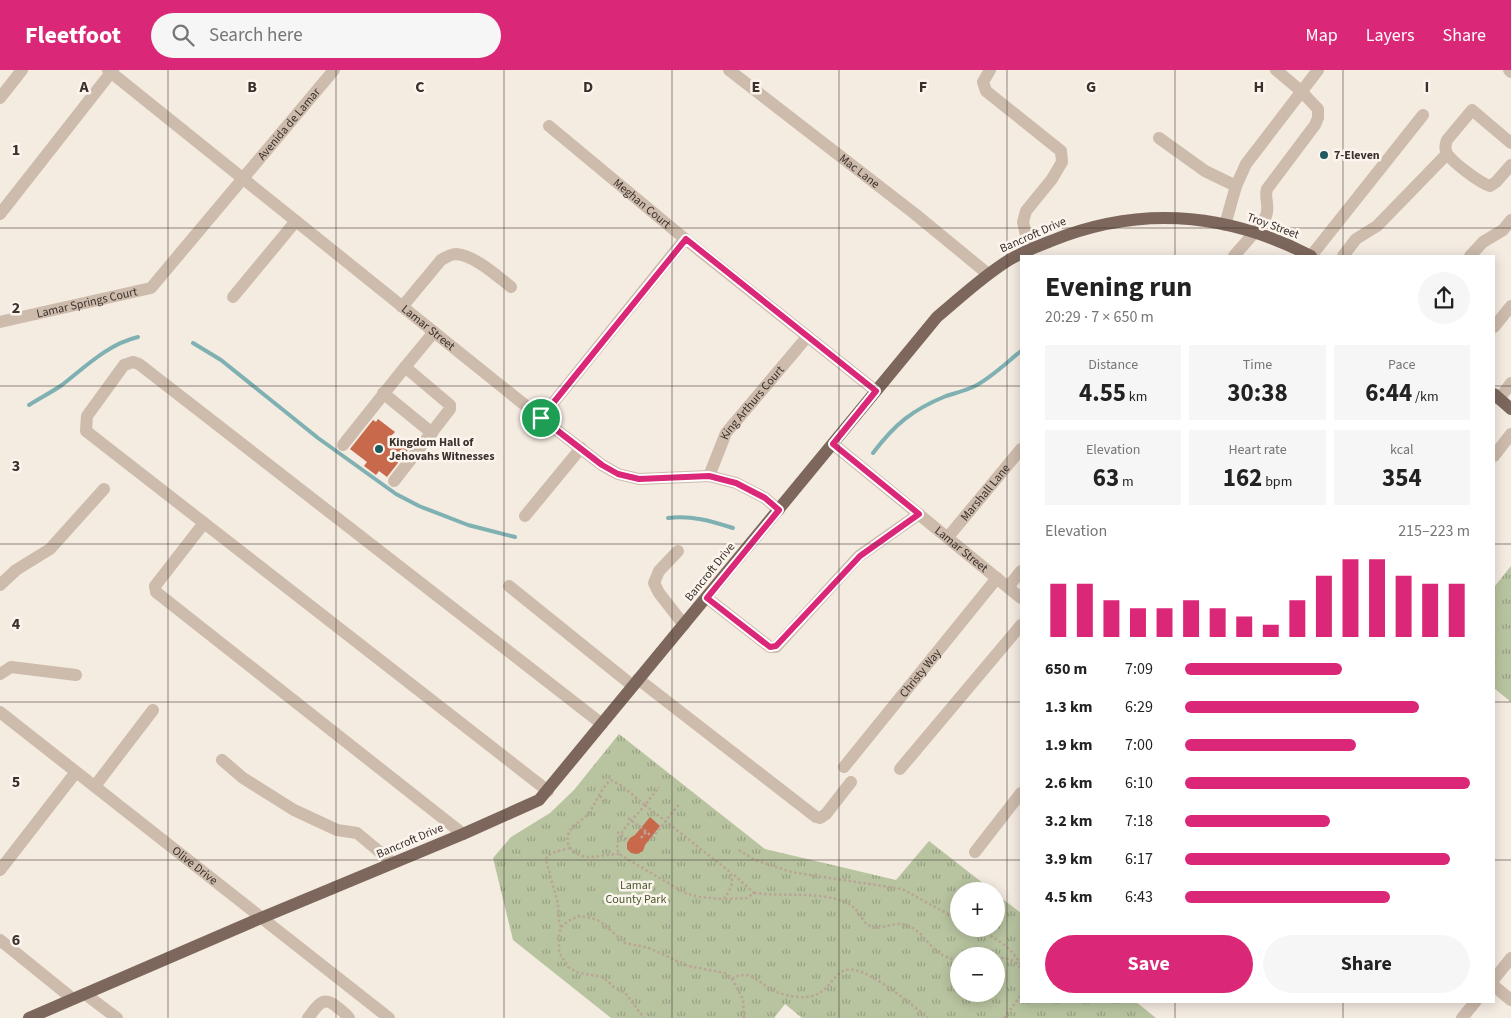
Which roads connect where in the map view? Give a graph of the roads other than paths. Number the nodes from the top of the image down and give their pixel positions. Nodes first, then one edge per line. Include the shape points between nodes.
1 (22, 70) edge
2 (334, 70) edge
3 (990, 70) edge
4 (1276, 70) edge
5 (1318, 70) edge
6 (111, 71) edge
7 (734, 71) edge
8 (1301, 91) junction
9 (0, 98) edge
10 (1423, 115) dead end
11 (549, 126) dead end
12 (1159, 138) dead end
13 (1511, 143) edge
14 (1447, 154) junction
15 (1511, 165) edge
16 (243, 178) junction
17 (1236, 186) junction
18 (0, 214) edge
19 (1511, 220) edge
20 (296, 221) junction
21 (1225, 224) junction
22 (1253, 232) junction
23 (686, 239) junction
24 (1029, 250) junction
25 (1235, 255) edge
26 (1309, 255) edge
27 (1312, 255) edge
28 (1343, 255) edge
29 (1471, 255) edge
30 (988, 274) junction
31 (511, 287) dead end
32 (233, 297) dead end
33 (402, 306) junction
34 (1511, 306) edge
35 (0, 322) edge
36 (1495, 325) edge
37 (434, 332) junction
38 (807, 337) junction
39 (405, 367) junction
40 (1511, 383) edge
41 (876, 391) junction
42 (383, 394) junction
43 (1496, 397) edge
44 (1511, 409) edge
45 (541, 418) junction
46 (432, 433) junction
47 (1511, 434) edge
48 (833, 444) junction
49 (343, 445) dead end
50 (580, 448) junction
51 (1020, 450) edge
52 (1495, 455) edge
53 (709, 476) junction
54 (394, 481) dead end
55 (104, 489) dead end
56 (779, 510) junction
57 (919, 514) junction
58 (525, 516) dead end
59 (204, 523) junction
60 (948, 537) junction
61 (678, 551) dead end
62 (1020, 572) edge
63 (997, 578) junction
64 (0, 585) edge
65 (509, 586) dead end
66 (1008, 587) junction
67 (1020, 597) edge
68 (707, 598) junction
69 (684, 625) junction
70 (1020, 626) edge
71 (0, 674) edge
72 (76, 675) dead end
73 (635, 683) junction
74 (153, 710) dead end
75 (0, 712) edge
76 (602, 724) junction
77 (222, 760) dead end
78 (844, 767) dead end
79 (900, 769) dead end
80 (76, 772) junction
81 (851, 782) dead end
82 (95, 786) junction
83 (548, 790) junction
84 (1020, 794) edge
85 (463, 834) junction
86 (975, 852) dead end
87 (393, 863) junction
88 (0, 870) edge
89 (261, 918) junction
90 (0, 940) edge
91 (1511, 958) edge
92 (1495, 978) edge
93 (1495, 987) edge
94 (79, 996) junction
95 (1511, 1000) edge
96 (1474, 1003) edge
97 (29, 1018) edge
98 (117, 1018) edge
99 (308, 1018) edge
100 (349, 1018) edge
101 (389, 1018) edge
102 (1462, 1018) edge

1 - 9 street
2 - 16 street, Avenida de Lamar
3 - 24 street via 983,82 986,91 1062,151 1062,162 1052,179 1026,211 1023,222
4 - 8 street
5 - 8 street
6 - 16 street, Lamar Street
6 - 18 street
7 - 30 street, Mac Lane
8 - 17 street via 1246,164
8 - 22 street via 1318,109 1318,118 1267,188 1266,216
10 - 27 street
11 - 23 street, Meghan Court
12 - 17 street via 1204,171
13 - 14 street via 1472,110 1447,140
14 - 15 street via 1490,186
14 - 28 street via 1377,226 1356,239
16 - 20 street, Lamar Street
16 - 35 street, Lamar Springs Court via 151,288
17 - 21 street
19 - 29 street
20 - 32 street
20 - 33 street, Lamar Street
21 - 22 main road, Troy Street
21 - 24 main road, Bancroft Drive via 1195,218 1149,217 1078,230
22 - 25 street
22 - 26 main road, Troy Street via 1282,241
23 - 38 street, Meghan Court
23 - 45 street
24 - 30 main road, Bancroft Drive
30 - 41 main road, Bancroft Drive via 938,317
31 - 33 street via 480,264 456,254 441,260
33 - 37 street, Lamar Street
34 - 36 street
37 - 39 street
37 - 45 street, Lamar Street
38 - 41 street, Meghan Court
38 - 53 street, King Arthurs Court via 726,432
39 - 42 street
39 - 46 street via 450,405
40 - 43 street
41 - 48 main road, Bancroft Drive
42 - 46 street
42 - 49 street
43 - 44 main road
45 - 50 street, Lamar Street
46 - 54 street
47 - 52 street
48 - 56 main road, Bancroft Drive
48 - 57 street, Lamar Street
50 - 53 street, Lamar Street via 618,474 637,478
50 - 58 street
51 - 60 street, Marshall Lane
53 - 56 street, Lamar Street via 736,483 765,498
55 - 64 street via 50,549 16,570
56 - 68 main road, Bancroft Drive
57 - 60 street, Lamar Street
57 - 68 street via 860,556 776,646 770,647
59 - 76 street via 86,431 87,416 124,365 139,364
59 - 83 street
59 - 85 street via 155,586 156,592
60 - 63 street, Lamar Street
61 - 69 street via 659,571 654,583
62 - 66 street
63 - 66 street, Lamar Street
63 - 78 street, Christy Way
65 - 73 street
66 - 67 street, Lamar Street
68 - 69 main road, Bancroft Drive
69 - 73 main road, Bancroft Drive
70 - 79 street
71 - 72 street via 11,666
73 - 76 main road, Bancroft Drive
73 - 81 street via 816,817 826,814
74 - 82 street
75 - 80 street, Olive Drive
76 - 83 main road, Bancroft Drive
77 - 87 street via 243,778 294,810 337,830 357,833
80 - 82 street, Olive Drive
80 - 88 street
82 - 89 street, Olive Drive
83 - 85 main road, Bancroft Drive via 539,800
84 - 86 street
85 - 87 main road, Bancroft Drive
87 - 89 main road, Bancroft Drive
89 - 94 main road, Bancroft Drive
89 - 101 street, Olive Drive
90 - 94 street
91 - 92 street
93 - 95 street
94 - 97 main road, Bancroft Drive
94 - 98 street
96 - 102 street
99 - 100 street via 320,1004 330,1001

